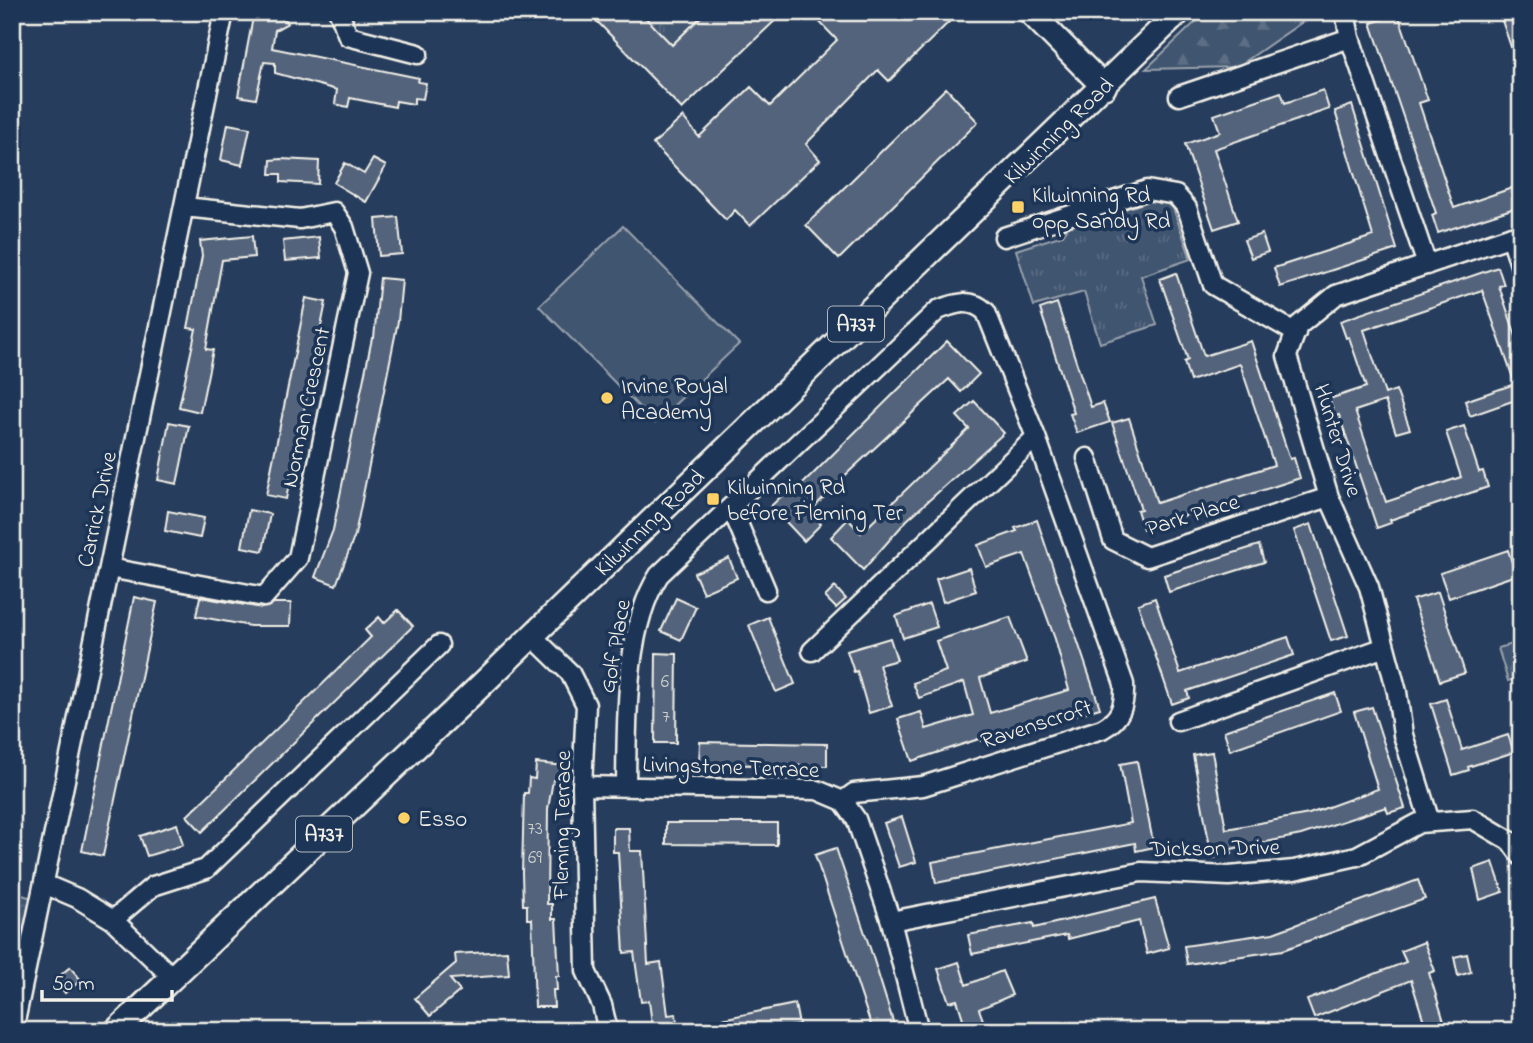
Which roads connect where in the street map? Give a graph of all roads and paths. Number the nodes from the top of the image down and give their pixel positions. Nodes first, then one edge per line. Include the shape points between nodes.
1 (224, 12) edge
2 (339, 12) edge
3 (1030, 12) edge
4 (1180, 12) edge
5 (1345, 12) edge
6 (1350, 38) junction
7 (418, 54) dead end
8 (1104, 87) junction
9 (1179, 96) dead end
10 (184, 207) junction
11 (1516, 235) edge
12 (1004, 237) dead end
13 (1427, 265) junction
14 (1521, 268) edge
15 (1296, 333) junction
16 (1036, 437) junction
17 (1087, 458) dead end
18 (1329, 497) junction
19 (731, 506) junction
20 (109, 568) junction
21 (766, 590) dead end
22 (532, 636) junction
23 (439, 645) dead end
24 (1385, 647) junction
25 (812, 651) dead end
26 (1178, 721) dead end
27 (582, 786) junction
28 (626, 786) junction
29 (843, 801) junction
30 (1430, 822) junction
31 (1521, 856) edge
32 (44, 884) junction
33 (113, 920) junction
34 (891, 921) junction
35 (172, 977) junction
36 (16, 1017) dead end
37 (116, 1031) edge
38 (608, 1031) edge
39 (919, 1031) edge

1 - 10 street, Carrick Drive
2 - 7 street via 348,36
3 - 8 main road
4 - 8 main road, Kilwinning Road / A737
5 - 6 street
6 - 9 street
6 - 13 street
8 - 22 main road, Kilwinning Road / A737
10 - 20 street, Carrick Drive
10 - 20 street, Norman Crescent via 300,219 334,212 344,227 358,274 298,558 264,597
11 - 13 street
11 - 14 street
12 - 15 street via 1147,190 1176,195 1186,208 1213,285
13 - 15 street via 1336,295 1298,326
15 - 18 street, Hunter Drive via 1287,356
16 - 19 street, Ravenscroft via 986,312 977,304 953,304 938,310
16 - 25 street
16 - 29 street, Ravenscroft via 1124,684 1119,717 1102,729 923,786 854,793
17 - 18 street, Park Place via 1113,540 1147,557
18 - 24 street, Hunter Drive via 1369,587
19 - 21 street
19 - 28 street, Golf Place via 659,575 645,600 628,708
20 - 32 street, Carrick Drive
22 - 27 street, Fleming Terrace via 570,673 584,698 588,720
22 - 35 main road, Kilwinning Road / A737
23 - 33 street via 206,869 153,886
24 - 26 street
24 - 30 street, Hunter Drive via 1403,736
27 - 28 street, Livingstone Terrace
27 - 38 street, Fleming Terrace via 586,971
28 - 29 street, Livingstone Terrace via 817,790
29 - 34 street, Livingstone Terrace via 856,819
30 - 31 street, Dickson Drive via 1473,819 1510,841
30 - 34 street, Dickson Drive via 1419,823 1357,856 1294,870 1229,876 1141,872
32 - 33 street
32 - 36 street, Carrick Drive
33 - 35 street
34 - 39 street, Livingstone Terrace
35 - 37 main road, Kilwinning Road / A737

